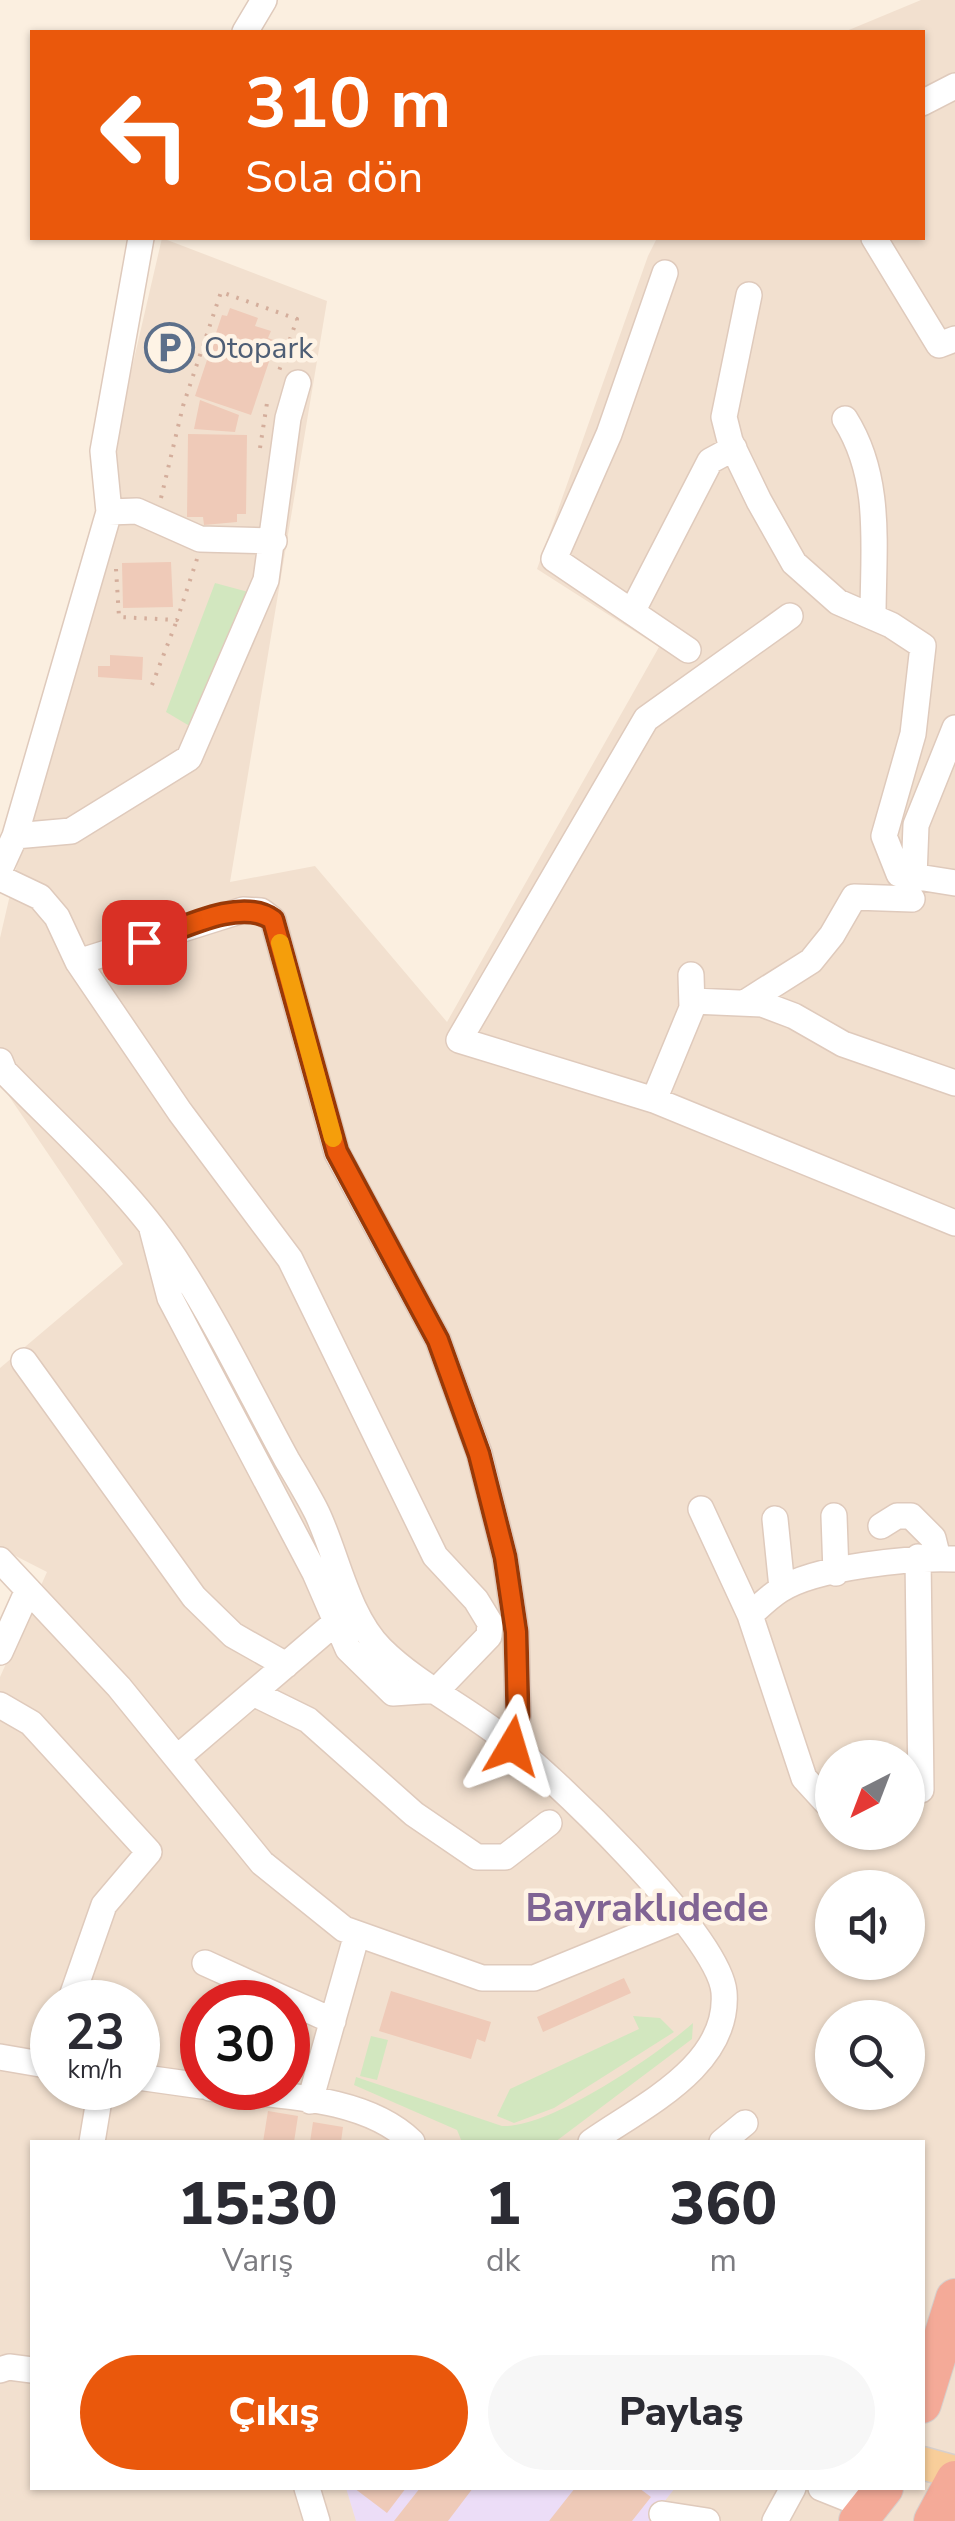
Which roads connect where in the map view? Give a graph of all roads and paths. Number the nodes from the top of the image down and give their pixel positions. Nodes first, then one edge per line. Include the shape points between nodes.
1 (264, 0) edge
2 (246, 30) edge
3 (955, 86) edge
4 (925, 101) edge
5 (141, 240) edge
6 (875, 240) edge
7 (666, 273) dead end
8 (749, 296) dead end
9 (259, 304) dead end
10 (955, 339) edge
11 (298, 383) dead end
12 (844, 419) dead end
13 (734, 448) junction
14 (137, 511) junction
15 (109, 512) junction
16 (200, 539) junction
17 (274, 541) junction
18 (116, 565) dead end
19 (632, 612) junction
20 (790, 616) dead end
21 (874, 617) junction
22 (178, 620) junction
23 (688, 650) dead end
24 (152, 685) dead end
25 (955, 728) edge
26 (15, 836) junction
27 (0, 869) edge
28 (0, 878) edge
29 (955, 882) edge
30 (913, 888) junction
31 (78, 962) junction
32 (690, 974) dead end
33 (694, 1001) junction
34 (746, 1002) junction
35 (0, 1060) edge
36 (955, 1083) edge
37 (654, 1100) junction
38 (955, 1222) edge
39 (152, 1228) junction
40 (24, 1361) dead end
41 (701, 1509) dead end
42 (834, 1516) dead end
43 (775, 1519) dead end
44 (882, 1526) dead end
45 (937, 1558) edge
46 (0, 1560) edge
47 (836, 1573) junction
48 (782, 1588) junction
49 (28, 1590) junction
50 (750, 1615) junction
51 (336, 1622) junction
52 (0, 1652) edge
53 (286, 1665) junction
54 (437, 1690) junction
55 (253, 1693) junction
56 (0, 1705) edge
57 (924, 1740) edge
58 (512, 1746) junction
59 (177, 1758) junction
60 (815, 1790) edge
61 (550, 1823) dead end
62 (681, 1918) junction
63 (358, 1934) junction
64 (205, 1964) dead end
65 (78, 1980) edge
66 (333, 2021) junction
67 (0, 2057) edge
68 (30, 2060) edge
69 (310, 2101) joint
70 (97, 2110) edge
71 (744, 2123) dead end
72 (92, 2140) edge
73 (410, 2140) edge
74 (594, 2140) edge
75 (724, 2140) edge
76 (955, 2298) edge
77 (0, 2370) edge
78 (30, 2370) edge
79 (925, 2394) edge
80 (925, 2464) edge
81 (955, 2472) edge
82 (955, 2480) edge
83 (308, 2490) edge
84 (793, 2490) edge
85 (825, 2490) edge
86 (873, 2510) edge
87 (662, 2514) dead end
88 (317, 2521) edge
89 (706, 2521) edge
90 (775, 2521) edge
91 (933, 2521) edge

1 - 2 street
3 - 4 street
5 - 15 street via 103,451
6 - 10 street via 938,346
7 - 19 street via 609,434 554,560
8 - 13 street via 724,416
9 - 14 path via 220,292 157,512
11 - 17 street
12 - 21 street via 871,472
13 - 19 street via 710,460
13 - 21 street via 794,563 838,602
14 - 15 street
14 - 16 street
15 - 26 street
16 - 17 street
16 - 22 path
17 - 26 street via 266,580 189,758 71,831
18 - 22 path via 120,617
19 - 23 street
20 - 37 street via 646,719 459,1040
21 - 30 street via 923,646 913,734 884,836 899,874
22 - 24 path
25 - 30 street via 916,825
26 - 27 street
28 - 31 street via 40,897
29 - 30 street
30 - 34 street via 854,897 811,960
31 - 54 street via 290,1259 435,1556 490,1624 489,1636
31 - 58 street via 243,910 273,920 337,1152 438,1340 479,1454 516,1632
32 - 33 street
33 - 34 street
33 - 37 street
34 - 36 street
35 - 39 street
37 - 38 street
39 - 51 street via 170,1298
39 - 54 street via 180,1266 317,1513 359,1615 380,1648
40 - 53 street via 194,1597 233,1634
41 - 50 street
42 - 47 street
43 - 48 street
44 - 45 street via 897,1516 916,1519 933,1538
45 - 47 street
45 - 57 street
46 - 49 street
47 - 48 street
48 - 50 street
49 - 52 street
49 - 59 street
50 - 60 street via 804,1778
51 - 53 street
51 - 54 street via 348,1649 393,1693
53 - 55 street
54 - 58 street
55 - 59 street
55 - 61 street via 308,1720 414,1814 477,1857 505,1857
56 - 65 street via 31,1724 150,1852 104,1905
58 - 62 street
59 - 63 street via 262,1863
62 - 63 street via 534,1978 482,1978
62 - 74 street via 724,1989 722,2025 709,2051 674,2084
63 - 66 street
64 - 66 street
66 - 69 street
67 - 68 street
69 - 73 street via 395,2125
70 - 72 street
71 - 75 street
76 - 79 highway
77 - 78 street
80 - 81 main road
82 - 91 highway
83 - 88 street
84 - 90 street
85 - 86 street
87 - 89 street

